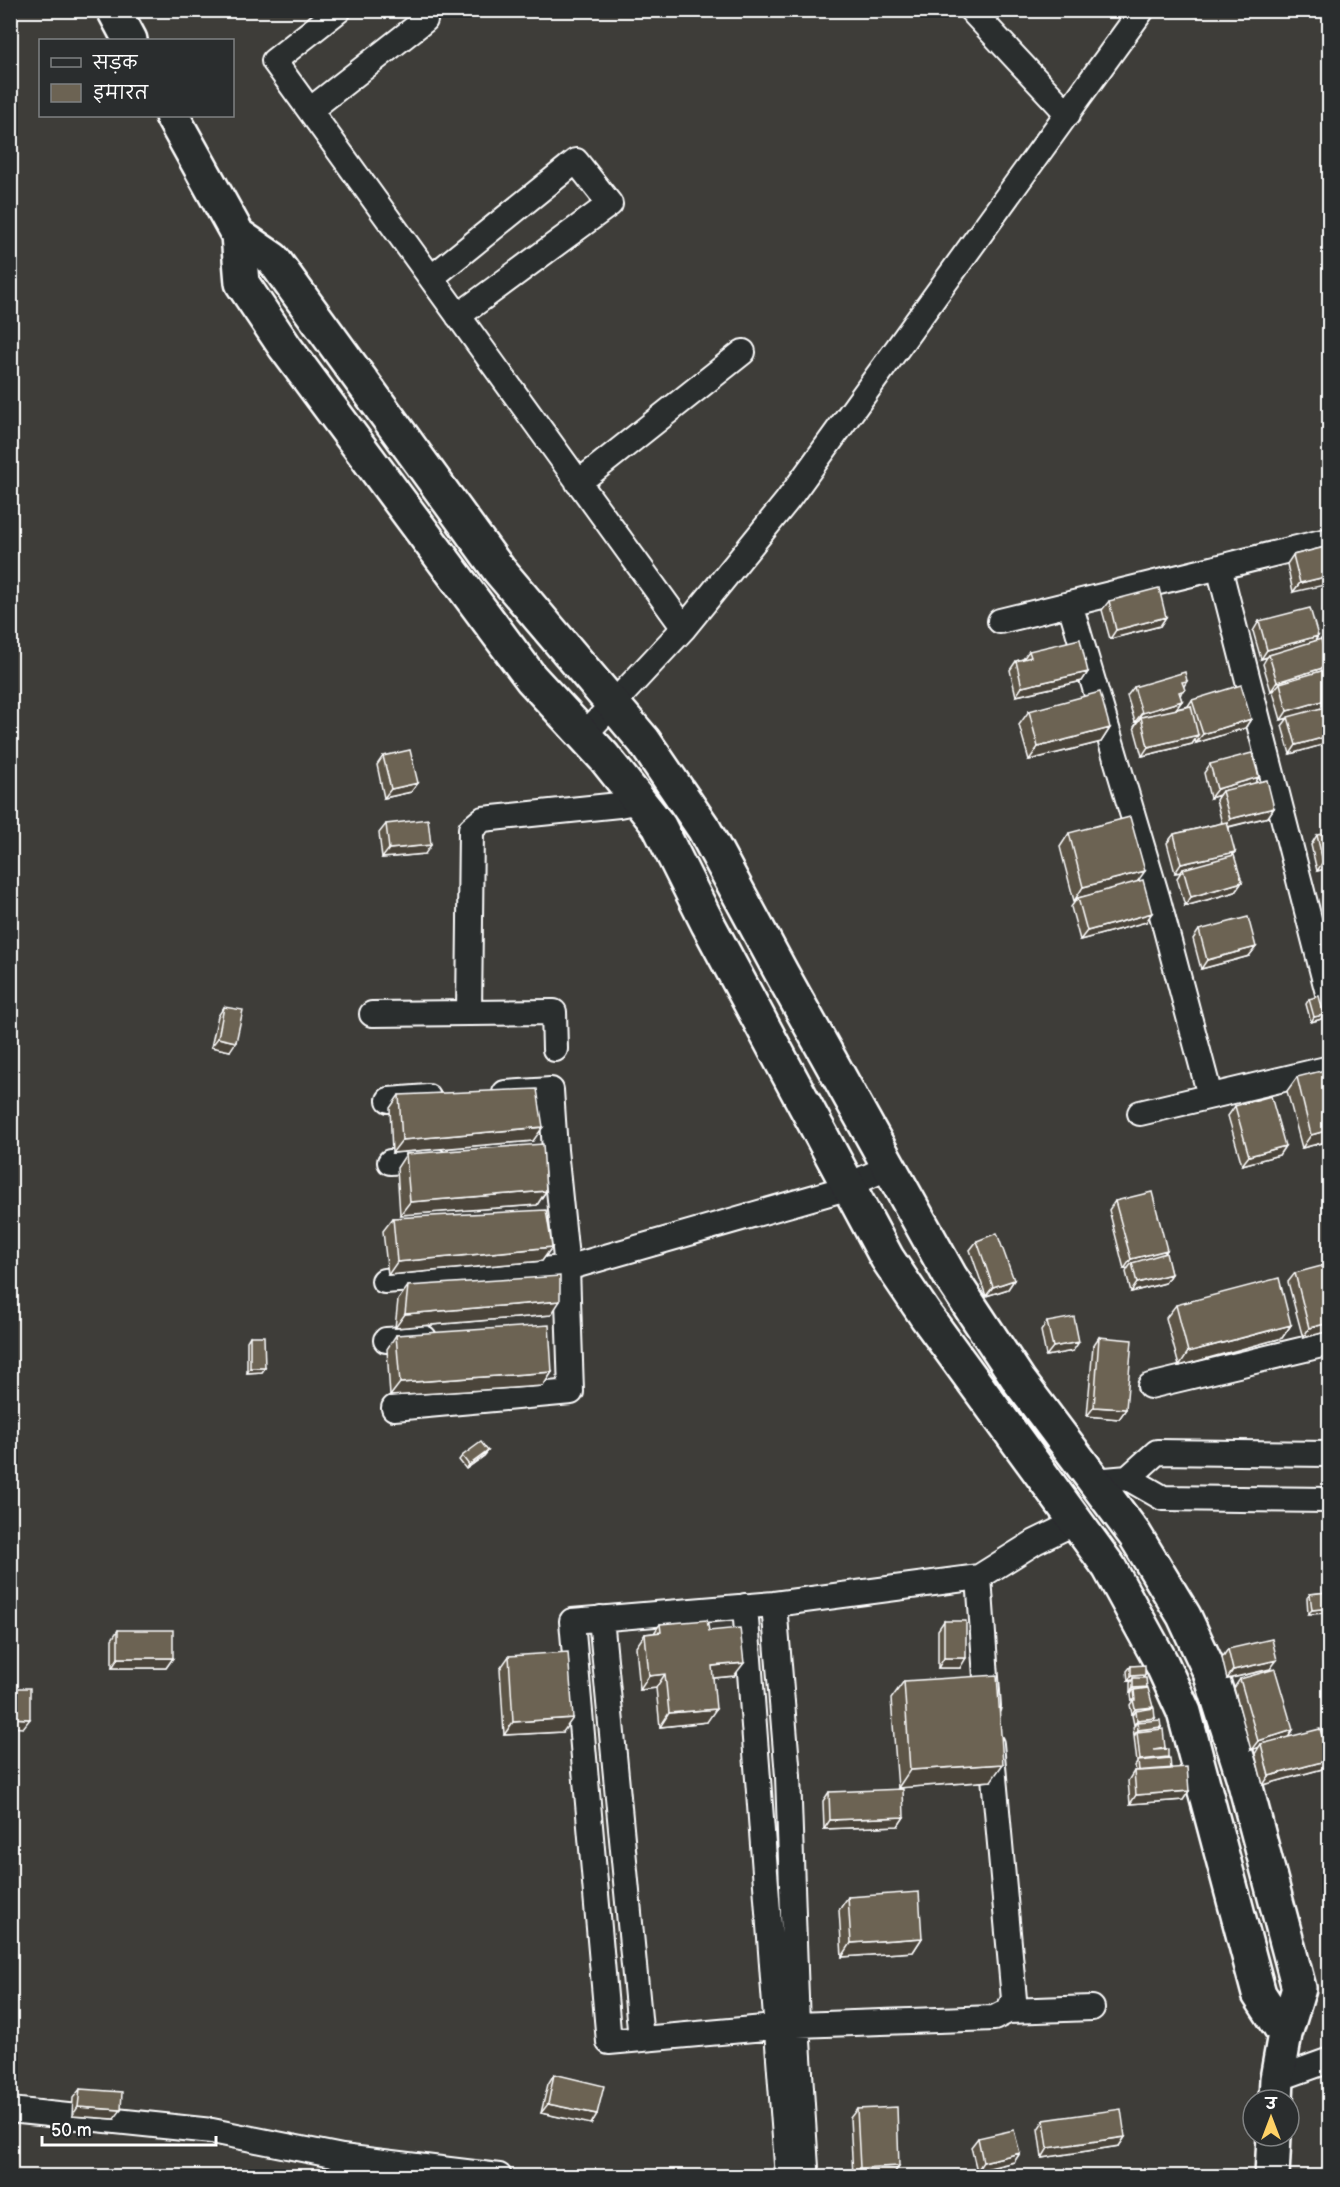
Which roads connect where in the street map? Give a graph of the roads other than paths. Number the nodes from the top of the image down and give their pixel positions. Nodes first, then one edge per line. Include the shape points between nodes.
1 (114, 10) edge
2 (339, 10) edge
3 (971, 10) edge
4 (1143, 10) edge
5 (425, 20) dead end
6 (129, 39) edge
7 (309, 110) junction
8 (1068, 114) junction
9 (173, 117) edge
10 (238, 235) junction
11 (431, 278) junction
12 (458, 316) junction
13 (743, 352) dead end
14 (578, 483) junction
15 (1329, 540) edge
16 (1219, 567) junction
17 (1070, 604) junction
18 (1000, 621) dead end
19 (684, 628) junction
20 (613, 705) junction
21 (584, 735) junction
22 (639, 801) junction
23 (1329, 1001) edge
24 (469, 1013) junction
25 (372, 1014) dead end
26 (555, 1049) dead end
27 (1329, 1068) edge
28 (482, 1094) edge
29 (447, 1096) edge
30 (1210, 1096) junction
31 (389, 1100) dead end
32 (1140, 1113) dead end
33 (461, 1157) edge
34 (390, 1162) dead end
35 (890, 1167) junction
36 (847, 1186) junction
37 (567, 1268) junction
38 (384, 1281) dead end
39 (444, 1337) edge
40 (386, 1340) dead end
41 (1329, 1343) edge
42 (1150, 1386) dead end
43 (394, 1408) dead end
44 (1329, 1454) edge
45 (1128, 1478) junction
46 (1094, 1481) junction
47 (1329, 1500) edge
48 (1076, 1522) junction
49 (978, 1577) junction
50 (774, 1604) junction
51 (745, 1606) junction
52 (601, 1618) junction
53 (1092, 2008) dead end
54 (1008, 2012) junction
55 (787, 2026) junction
56 (1286, 2034) junction
57 (641, 2039) junction
58 (1329, 2060) edge
59 (1277, 2088) edge
60 (1279, 2088) edge
61 (10, 2110) edge
62 (1273, 2148) edge
63 (499, 2176) edge
64 (792, 2176) edge
65 (801, 2176) edge
66 (1272, 2176) edge

1 - 6 street
2 - 7 street via 274,61
3 - 8 street
4 - 8 street
5 - 7 street
7 - 11 street
8 - 19 street via 788,501
9 - 10 street
10 - 20 street via 273,259 500,570
10 - 21 street via 242,283 285,347 531,678
11 - 12 street
11 - 12 street via 576,161 610,204
12 - 14 street
13 - 14 street
14 - 19 street
15 - 16 street
16 - 17 street
16 - 23 street
17 - 18 street
17 - 30 street via 1158,900
19 - 20 street
20 - 21 street
20 - 35 street via 644,741 704,829
21 - 22 street
22 - 24 street via 483,819 471,829
22 - 36 street via 659,826
24 - 25 street
24 - 26 street via 554,1012
27 - 30 street
28 - 37 street via 551,1090 543,1151 550,1214
29 - 31 street
30 - 32 street
33 - 34 street
35 - 36 street
35 - 46 street via 950,1275 1020,1382
36 - 37 street
36 - 48 street via 887,1258 926,1316
37 - 38 street
37 - 43 street via 559,1331 571,1392
39 - 40 street
41 - 42 street
44 - 45 street via 1157,1452
45 - 46 street
45 - 47 street via 1163,1498
46 - 56 street via 1134,1534 1184,1616 1210,1672 1243,1776 1299,1988
48 - 49 street
48 - 56 street via 1109,1567 1184,1712 1259,1994
49 - 50 street
49 - 54 street via 1014,1999
50 - 51 street
50 - 55 street via 788,1776
51 - 52 street
51 - 55 street
52 - 57 street
52 - 57 street via 572,1621 609,2042
53 - 54 street
54 - 55 street via 994,2018
55 - 57 street
55 - 64 street via 787,2164
55 - 65 street via 806,2168
56 - 59 street
58 - 60 street
61 - 63 street via 212,2131 342,2157
62 - 66 street

